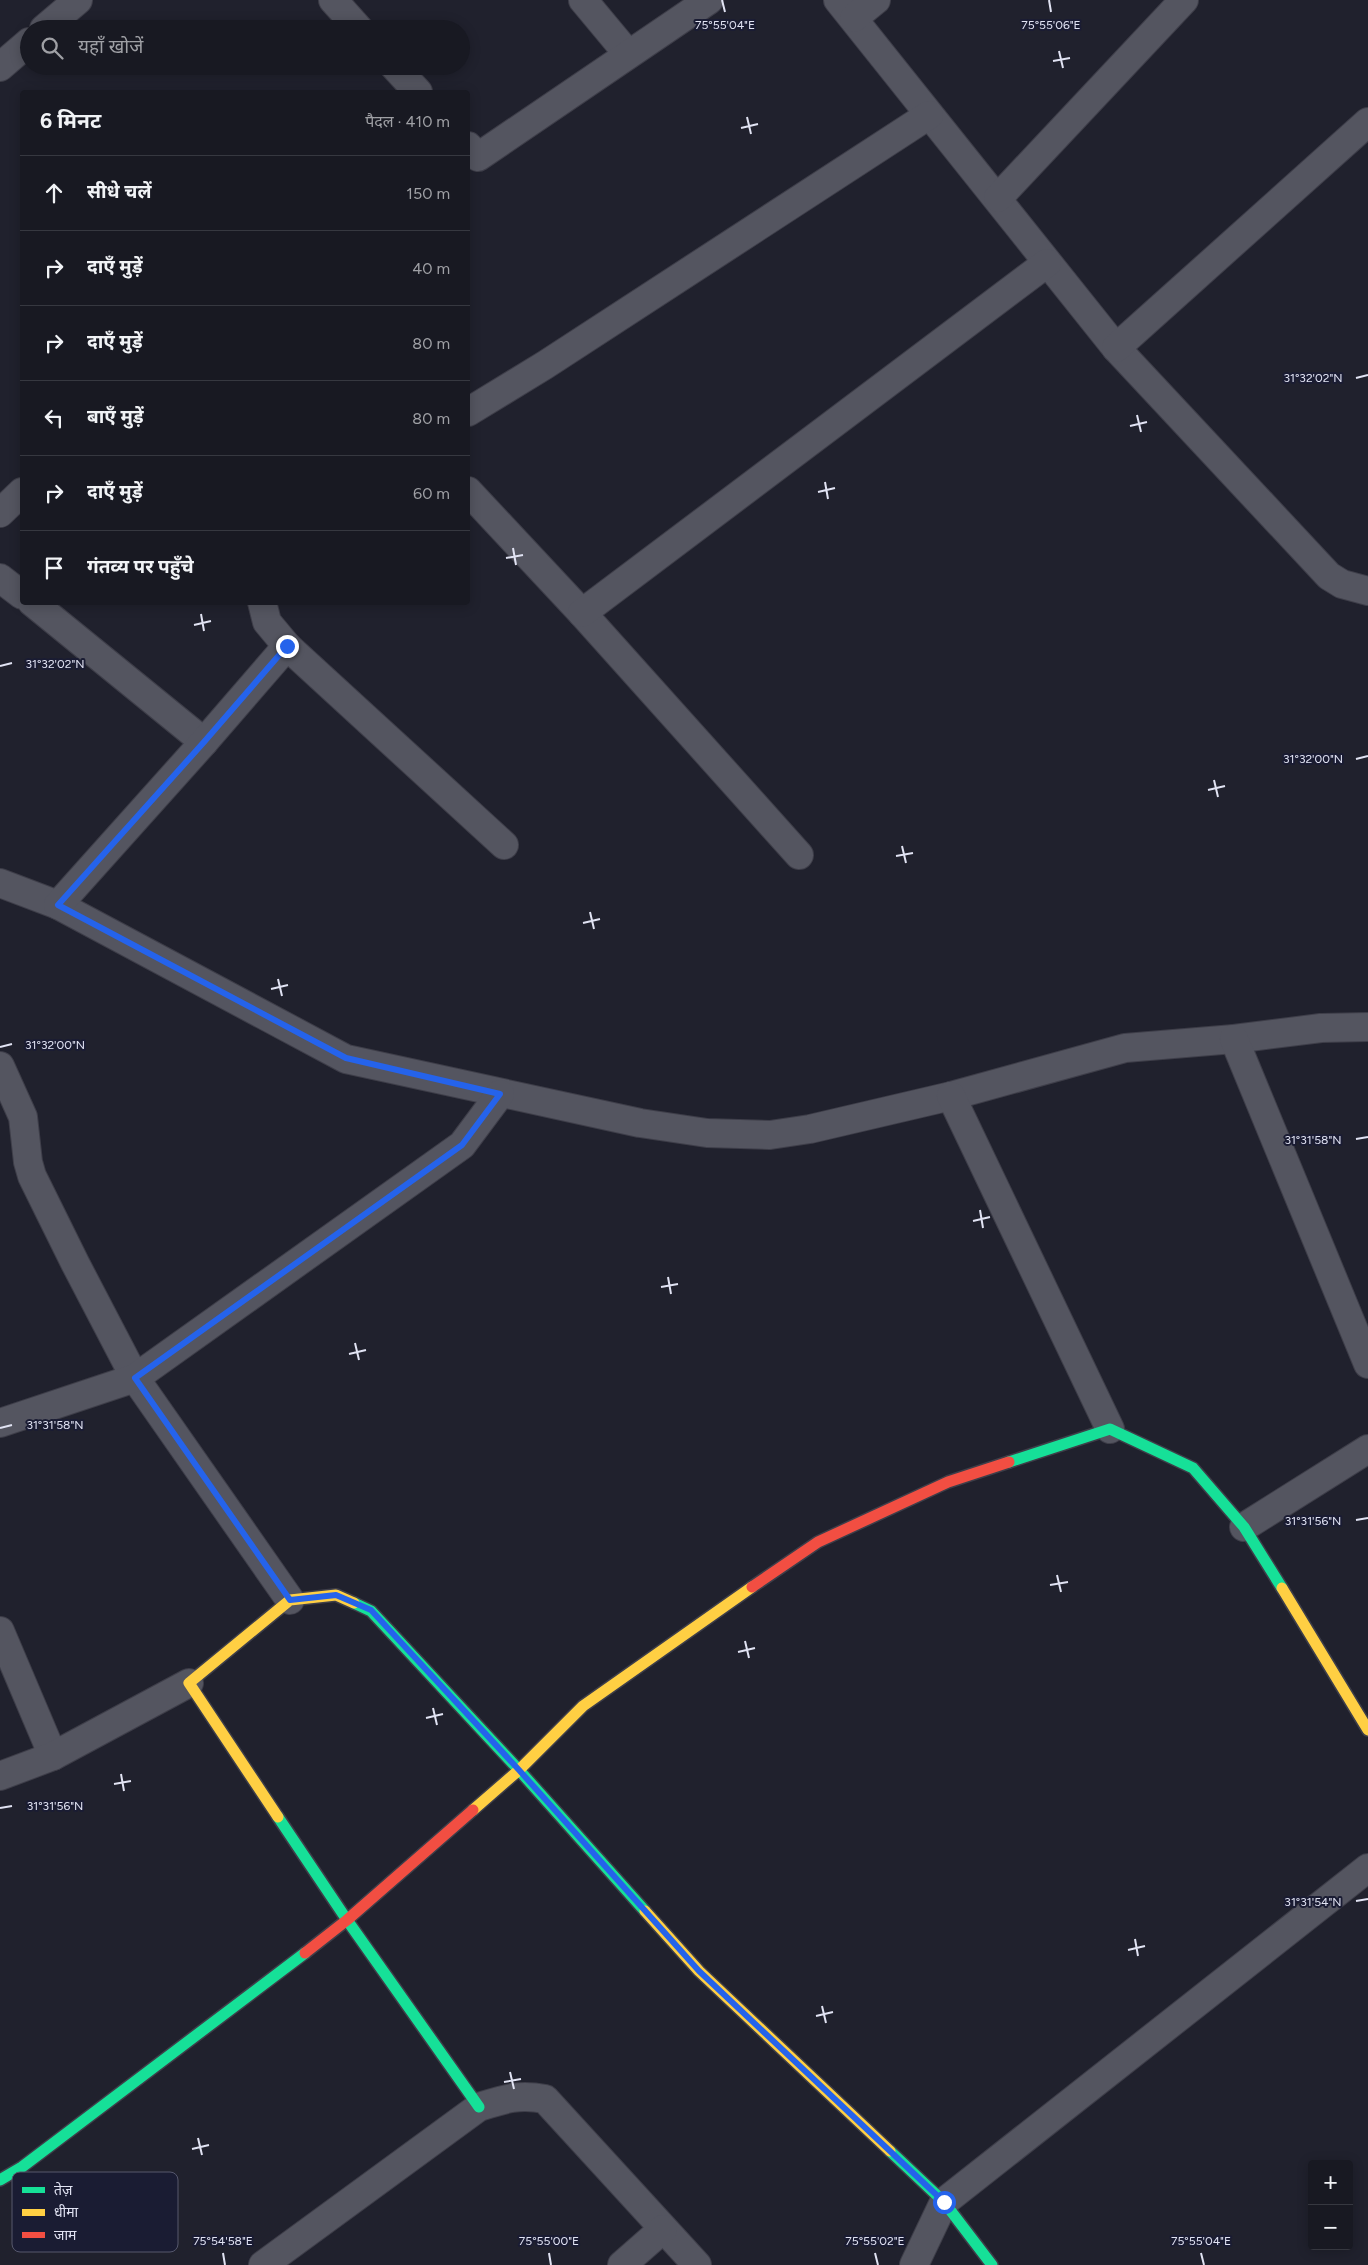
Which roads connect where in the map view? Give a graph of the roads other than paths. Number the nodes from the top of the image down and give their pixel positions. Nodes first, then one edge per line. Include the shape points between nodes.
1 (78, 0) edge
2 (332, 0) edge
3 (584, 0) edge
4 (708, 0) edge
5 (876, 0) edge
6 (1184, 0) edge
7 (846, 9) edge
8 (55, 20) edge
9 (351, 20) edge
10 (20, 50) edge
11 (628, 54) junction
12 (0, 67) edge
13 (402, 75) edge
14 (416, 90) edge
15 (929, 115) junction
16 (1368, 122) edge
17 (471, 156) edge
18 (998, 198) junction
19 (1047, 263) junction
20 (1116, 348) junction
21 (470, 411) edge
22 (20, 494) edge
23 (470, 494) edge
24 (0, 513) edge
25 (0, 578) edge
26 (1368, 591) edge
27 (20, 593) edge
28 (36, 605) edge
29 (263, 605) edge
30 (582, 614) junction
31 (287, 646) junction
32 (204, 742) junction
33 (504, 845) dead end
34 (799, 854) dead end
35 (0, 883) edge
36 (58, 905) junction
37 (1368, 1027) edge
38 (1234, 1039) junction
39 (0, 1066) edge
40 (500, 1094) junction
41 (951, 1096) junction
42 (1368, 1364) edge
43 (135, 1378) junction
44 (0, 1423) edge
45 (1110, 1430) junction
46 (1368, 1449) edge
47 (1244, 1527) junction
48 (290, 1600) junction
49 (0, 1631) edge
50 (189, 1683) junction
51 (1368, 1730) edge
52 (53, 1756) junction
53 (519, 1770) junction
54 (0, 1776) edge
55 (1368, 1868) edge
56 (347, 1920) junction
57 (479, 2107) junction
58 (14, 2172) edge
59 (12, 2173) edge
60 (0, 2180) edge
61 (944, 2202) junction
62 (663, 2229) junction
63 (263, 2265) edge
64 (622, 2265) edge
65 (697, 2265) edge
66 (914, 2265) edge
67 (992, 2265) edge

1 - 8 street
2 - 9 street
3 - 11 street
4 - 11 street
5 - 7 street
6 - 18 street
7 - 15 street
10 - 12 street
11 - 17 street
13 - 14 street
15 - 18 street
15 - 21 street
16 - 20 street
18 - 19 street
19 - 20 street
19 - 30 street
20 - 26 street via 1329,576 1342,584
22 - 24 street
23 - 30 street
25 - 27 street
28 - 32 street
29 - 31 street via 267,622
30 - 34 street
31 - 32 street
31 - 33 street
32 - 36 street
35 - 36 street
36 - 40 street via 346,1058
37 - 38 street via 1321,1028
38 - 41 street via 1125,1048
38 - 42 street
39 - 43 street via 24,1117 32,1176
40 - 41 street via 678,1129 770,1135 810,1129
40 - 43 street via 462,1145
41 - 45 street
43 - 44 street
43 - 48 street
45 - 47 street via 1192,1468
45 - 53 street via 948,1482 818,1542 582,1706
46 - 47 street
47 - 51 street
48 - 50 street
48 - 53 street via 336,1595 371,1610
49 - 52 street
50 - 52 street
50 - 56 street
52 - 54 street
53 - 56 street
53 - 61 street via 699,1971
55 - 61 street
56 - 57 street
56 - 58 street via 206,2030
57 - 62 street via 512,2096 545,2099
57 - 63 street
59 - 60 street
61 - 66 street
61 - 67 street
62 - 64 street
62 - 65 street

